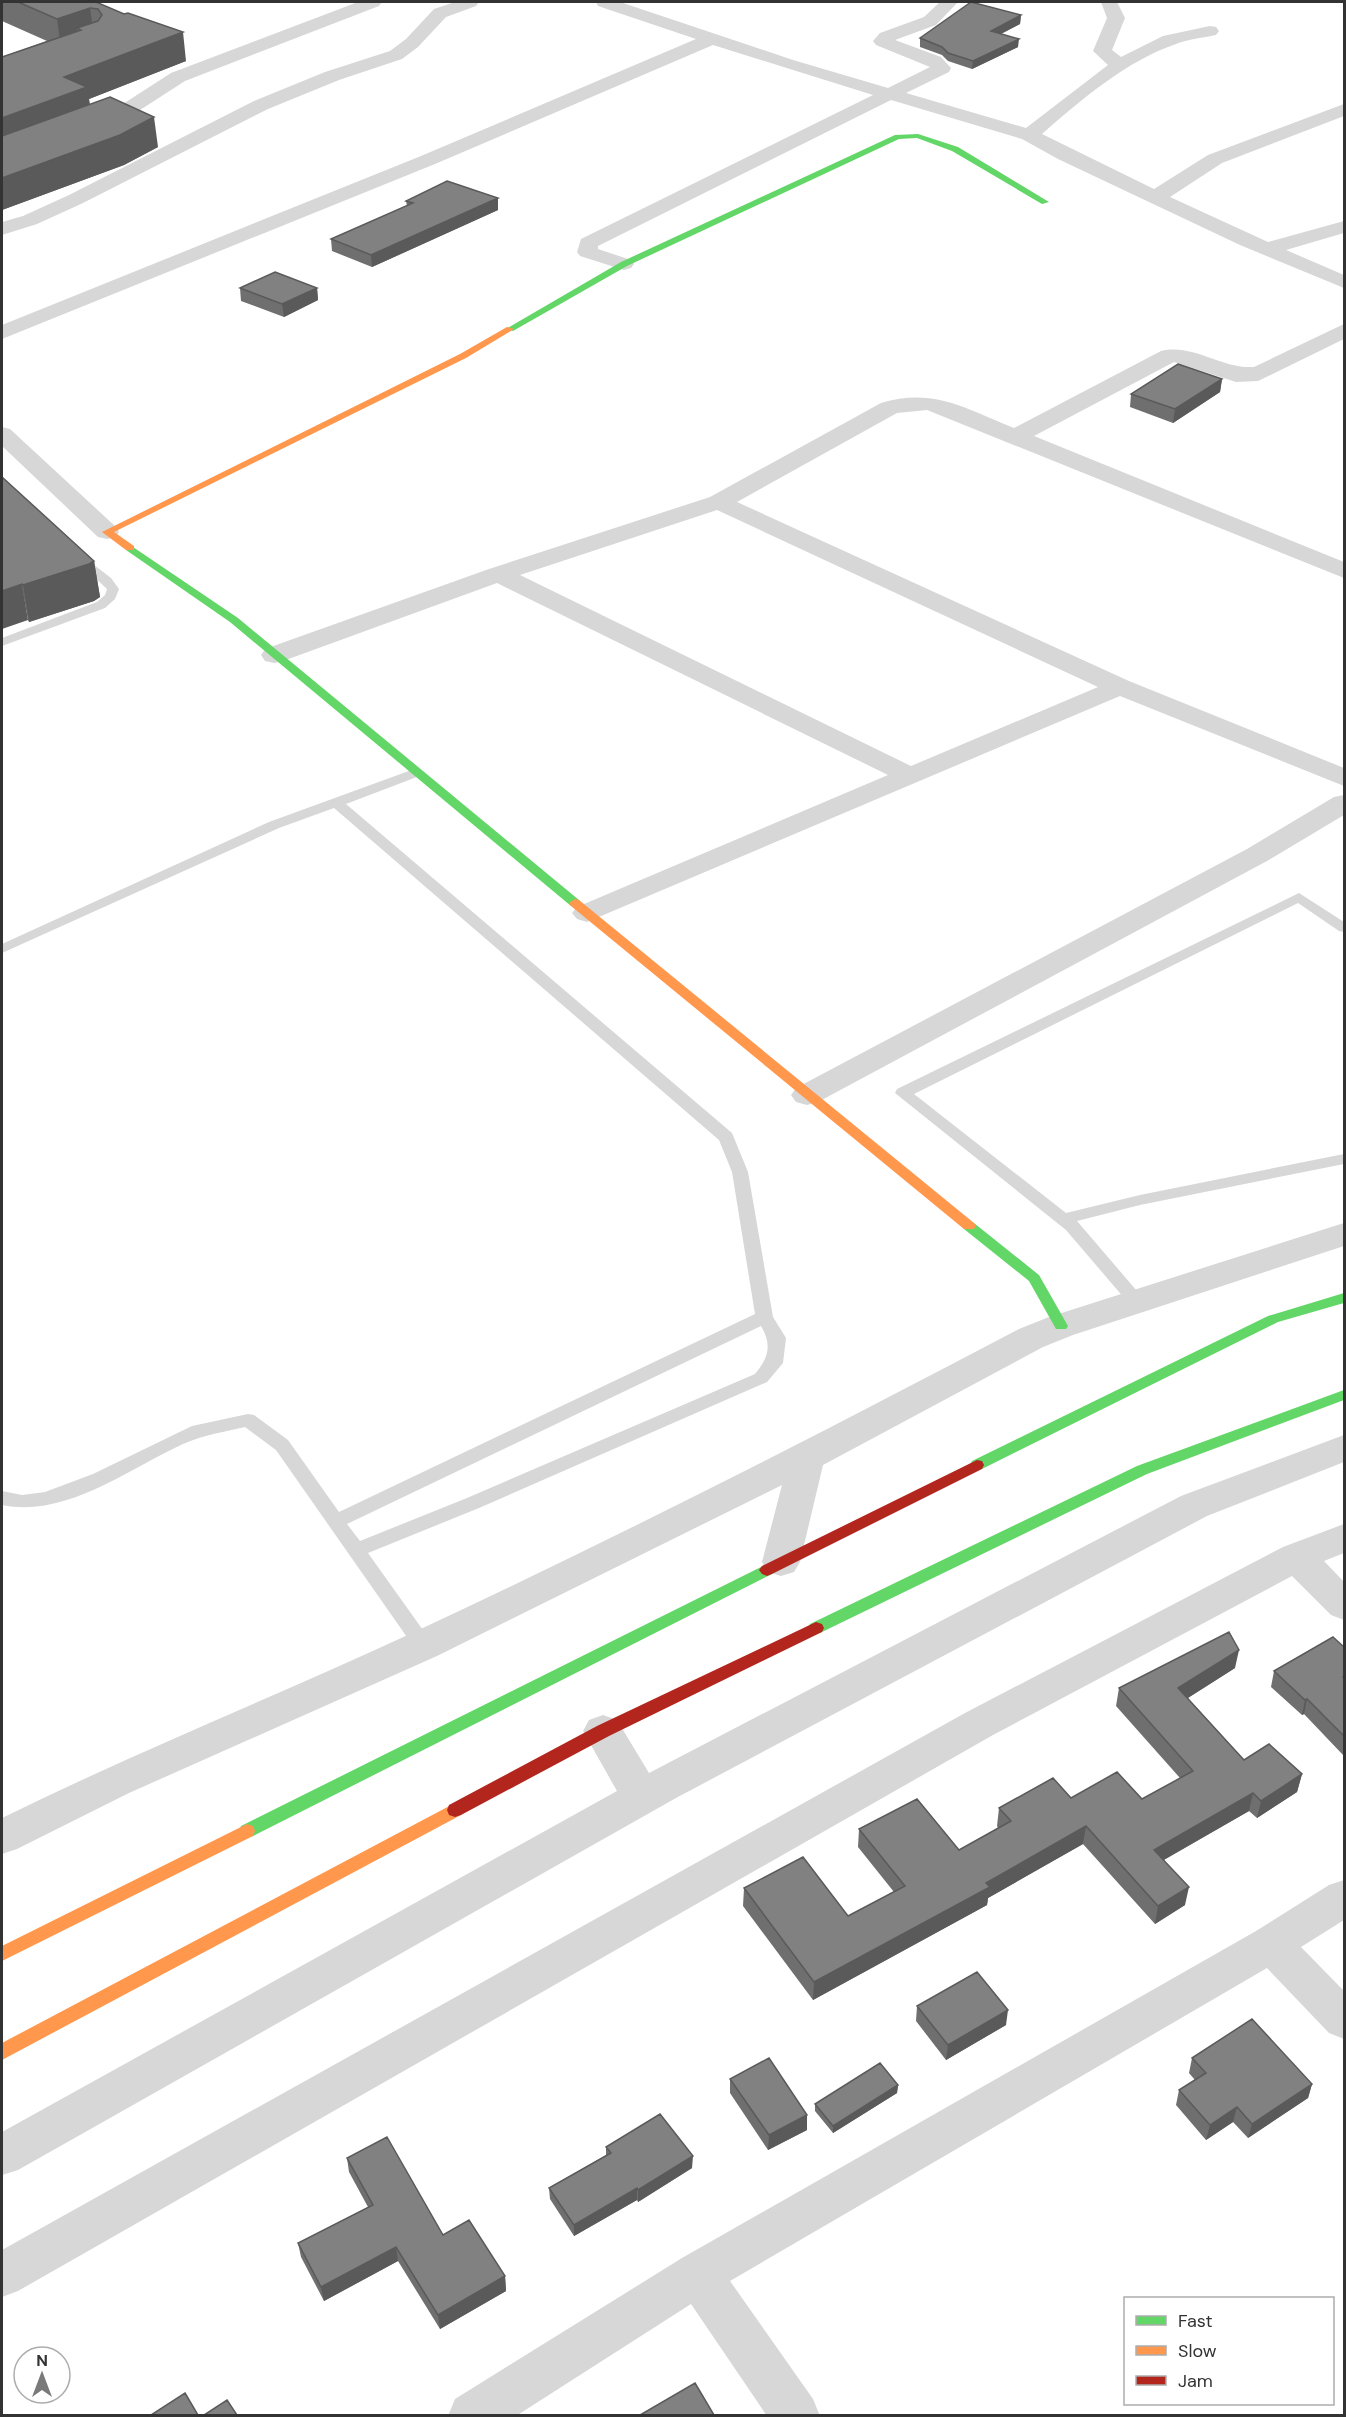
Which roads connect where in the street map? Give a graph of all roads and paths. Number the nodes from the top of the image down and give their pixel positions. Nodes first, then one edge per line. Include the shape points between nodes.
1 (373, 2) edge
2 (470, 2) edge
3 (604, 2) edge
4 (950, 2) edge
5 (1109, 2) edge
6 (1210, 31) dead end
7 (712, 39) junction
8 (1121, 66) junction
9 (889, 93) junction
10 (1344, 110) edge
11 (116, 117) junction
12 (135, 124) edge
13 (74, 132) edge
14 (165, 135) dead end
15 (1029, 135) junction
16 (184, 143) junction
17 (1156, 197) junction
18 (1045, 202) dead end
19 (1344, 227) edge
20 (2, 229) edge
21 (1267, 249) junction
22 (624, 264) junction
23 (1344, 282) edge
24 (1344, 331) edge
25 (2, 333) edge
26 (2, 434) edge
27 (1015, 437) junction
28 (718, 502) junction
29 (107, 532) junction
30 (72, 551) edge
31 (1344, 571) edge
32 (498, 574) junction
33 (3, 640) edge
34 (274, 655) junction
35 (1120, 687) junction
36 (417, 772) junction
37 (911, 776) junction
38 (1344, 778) edge
39 (336, 802) junction
40 (1344, 803) edge
41 (587, 914) junction
42 (1344, 928) edge
43 (2, 949) edge
44 (807, 1095) junction
45 (1344, 1159) edge
46 (1064, 1219) junction
47 (1344, 1234) edge
48 (1344, 1298) edge
49 (1137, 1302) junction
50 (764, 1317) junction
51 (1061, 1326) junction
52 (1344, 1395) edge
53 (1344, 1448) edge
54 (807, 1458) junction
55 (2, 1498) edge
56 (336, 1521) junction
57 (1344, 1538) edge
58 (358, 1549) junction
59 (1296, 1557) junction
60 (781, 1562) junction
61 (1344, 1605) edge
62 (423, 1645) junction
63 (603, 1731) junction
64 (642, 1797) junction
65 (2, 1837) edge
66 (1344, 1898) edge
67 (1272, 1944) junction
68 (2, 1954) edge
69 (1344, 2020) edge
70 (2, 2052) edge
71 (2, 2155) edge
72 (698, 2274) junction
73 (2, 2276) edge
74 (472, 2415) edge
75 (796, 2415) edge

1 - 11 street via 178,77
2 - 16 street via 440,13 396,55 261,105
3 - 7 street
4 - 9 street via 930,21 884,39 885,44 935,61 942,68
5 - 8 street via 1116,18 1102,51
6 - 8 street via 1172,39
7 - 9 street
7 - 25 street via 428,160
8 - 15 street
9 - 15 street
9 - 22 street via 588,243 587,252
10 - 17 street via 1215,159
11 - 12 street
11 - 13 street
14 - 16 street
15 - 17 street
16 - 20 street via 64,204
17 - 21 street
18 - 22 street via 955,149 927,138 898,137
19 - 21 street
21 - 23 street
22 - 29 street via 463,356
24 - 27 street via 1258,374 1245,376 1179,355 1169,356
26 - 29 street
27 - 28 street via 940,406 906,402
27 - 31 street
28 - 32 street
28 - 35 street
29 - 34 street via 234,620
30 - 33 lane via 107,581 113,589 111,596 101,605
32 - 34 street
32 - 37 street
34 - 36 street
35 - 37 street
35 - 38 street
36 - 39 lane
36 - 41 street
37 - 41 street
39 - 43 lane via 274,825
39 - 50 lane via 726,1137 740,1172
40 - 44 street via 1257,855
41 - 44 street
42 - 46 lane via 1299,897 903,1093
44 - 51 street via 1034,1278
45 - 46 lane
46 - 49 lane
47 - 49 street
48 - 60 street via 1273,1319
49 - 51 street
50 - 56 lane
50 - 58 lane via 777,1338 774,1363 761,1378
51 - 54 street via 1031,1338
52 - 63 street via 1142,1470
53 - 64 street via 1194,1506
54 - 60 street
54 - 62 street
55 - 56 lane via 13,1503 52,1499 197,1431 248,1420 282,1445
56 - 58 lane
57 - 59 street
58 - 62 lane
59 - 61 street
59 - 73 street via 979,1724
60 - 68 street
62 - 65 street via 115,1781
63 - 64 street
63 - 70 street
64 - 71 street
66 - 67 street
67 - 69 street
67 - 72 street
72 - 74 street
72 - 75 street

